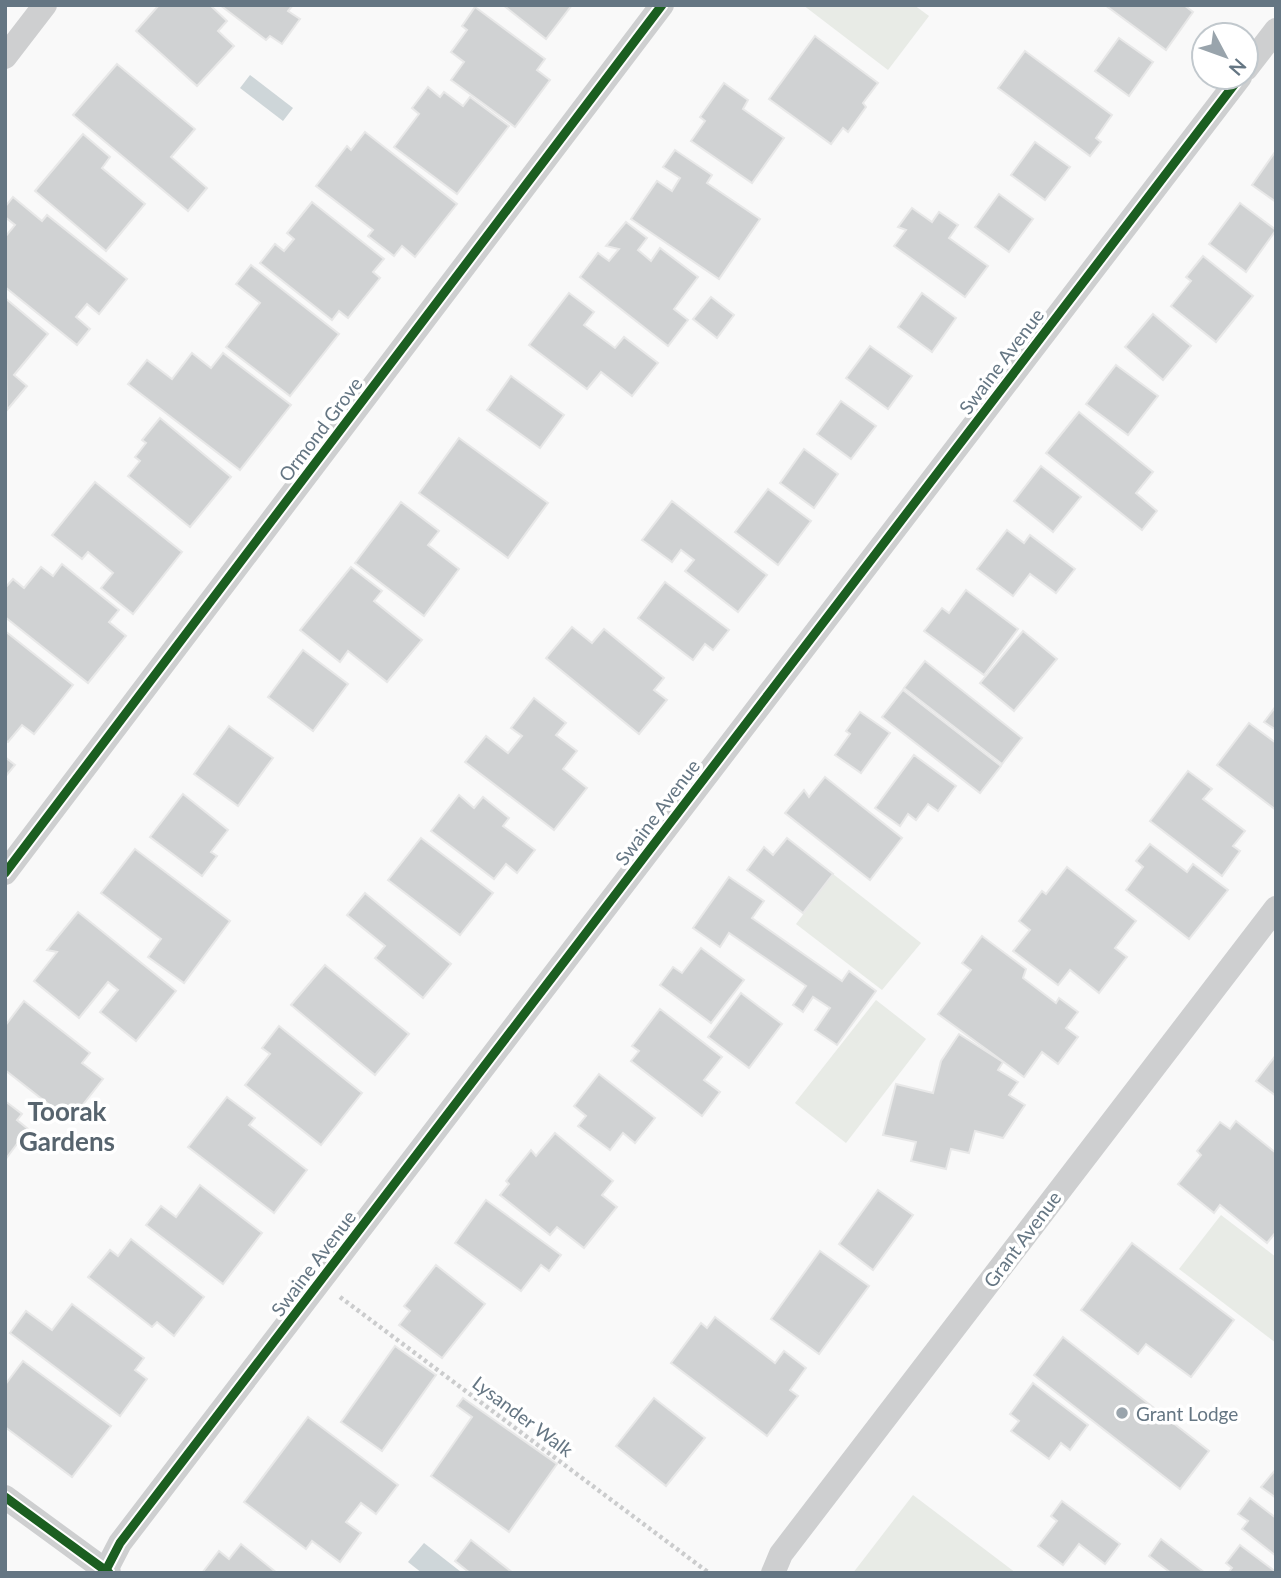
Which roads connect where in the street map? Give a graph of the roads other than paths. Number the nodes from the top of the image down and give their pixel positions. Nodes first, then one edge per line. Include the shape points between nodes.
1 (45, 5) edge
2 (662, 5) edge
3 (1276, 30) edge
4 (1260, 51) edge
5 (5, 57) edge
6 (1229, 91) edge
7 (5, 873) edge
8 (1276, 908) edge
9 (5, 1497) edge
10 (107, 1572) edge
11 (773, 1573) edge

1 - 5 street
2 - 7 street, Ormond Grove
3 - 4 street
6 - 10 street, Swaine Avenue via 120,1544
8 - 11 street, Grant Avenue via 781,1554
9 - 10 street

